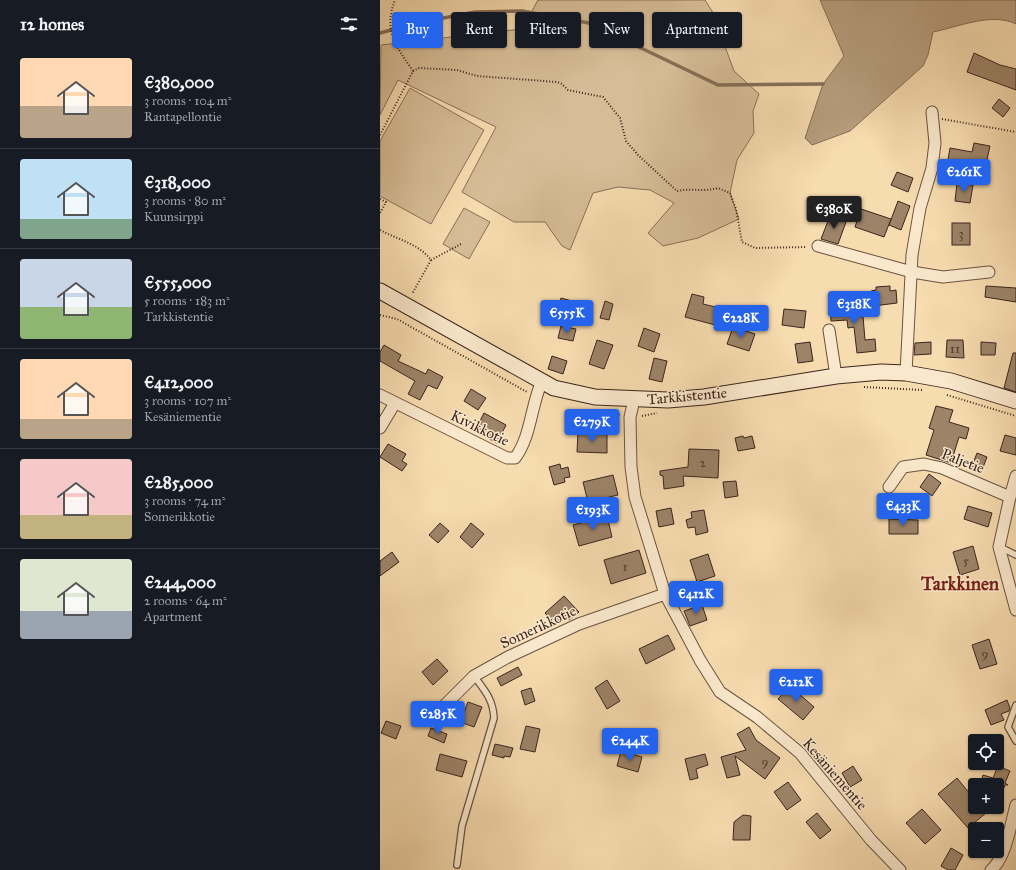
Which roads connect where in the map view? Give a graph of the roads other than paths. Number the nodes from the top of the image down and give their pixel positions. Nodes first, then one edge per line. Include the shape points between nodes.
1 (932, 115) road end
2 (818, 246) road end
3 (912, 272) junction
4 (989, 272) dead end
5 (380, 291) edge
6 (829, 330) dead end
7 (906, 373) junction
8 (836, 376) junction
9 (542, 381) junction
10 (380, 395) edge
11 (634, 400) junction
12 (1016, 401) edge
13 (395, 403) junction
14 (380, 428) edge
15 (1016, 476) edge
16 (889, 487) dead end
17 (1010, 497) junction
18 (999, 547) junction
19 (1016, 555) edge
20 (665, 594) junction
21 (1016, 610) edge
22 (474, 676) junction
23 (1016, 705) edge
24 (438, 712) dead end
25 (1016, 741) edge
26 (1016, 805) edge
27 (457, 865) dead end
28 (900, 870) edge
29 (991, 870) edge

1 - 3 street via 935,143 932,168 920,208
2 - 3 street
3 - 4 street via 944,277
3 - 7 street
5 - 9 street, Tarkkistentie
6 - 8 street
7 - 8 street, Tarkkistentie
7 - 12 street, Tarkkistentie via 950,381
8 - 11 street, Tarkkistentie via 704,397
9 - 11 street, Tarkkistentie via 554,388 575,393
9 - 13 street, Kivikkotie via 535,396 522,448 514,458 507,458
10 - 13 street, Kivikkotie
11 - 20 street, Kesäniementie via 630,418 631,468 635,497
13 - 14 street
15 - 17 street
16 - 17 street, Paljetie via 903,467 924,464 942,468
17 - 18 street
18 - 19 lane
18 - 21 street
20 - 22 street, Somerikkotie via 579,624
20 - 28 street, Kesäniementie via 720,692 757,716 800,754 871,840
22 - 24 street, Somerikkotie
22 - 27 lane via 493,705 494,718 462,826
23 - 25 lane via 1008,728
26 - 29 street via 1007,840 997,866

